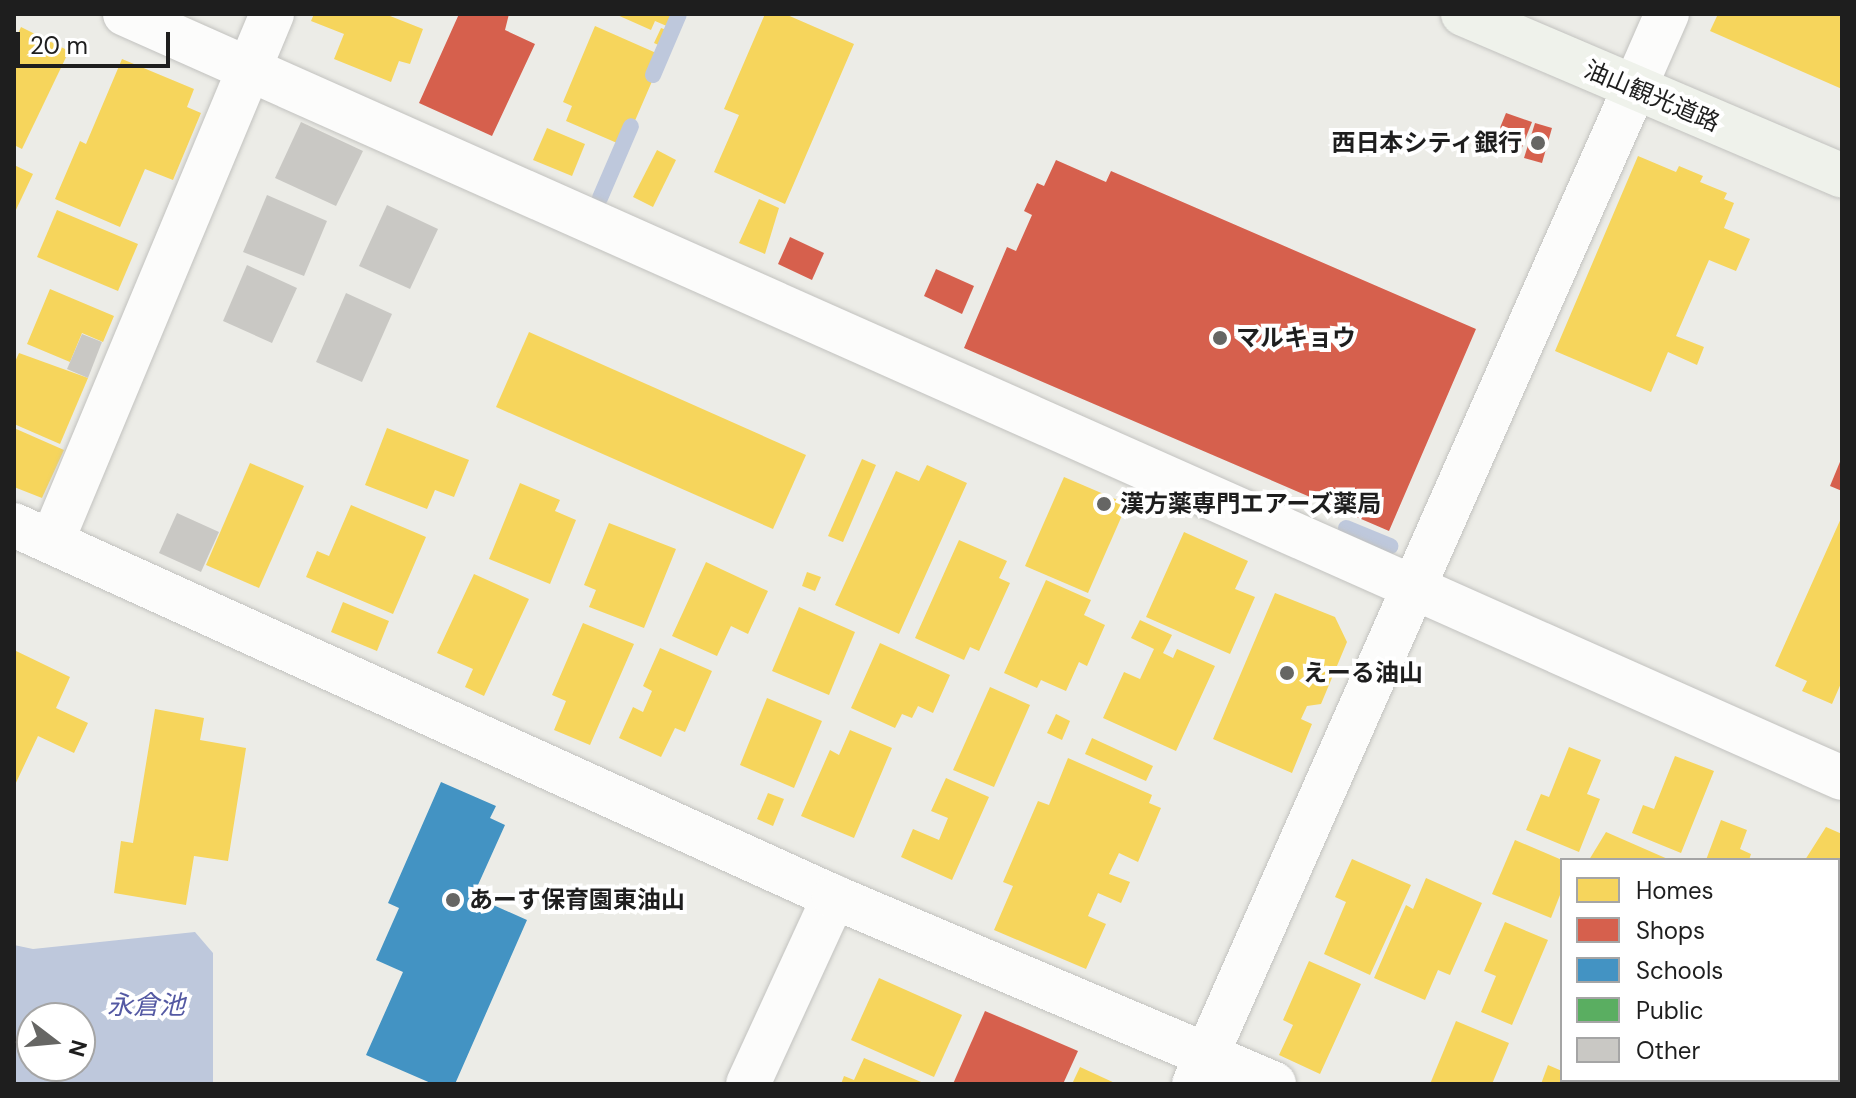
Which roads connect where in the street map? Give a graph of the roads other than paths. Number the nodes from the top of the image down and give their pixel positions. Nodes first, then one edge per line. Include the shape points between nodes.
1 (125, 14) edge
2 (272, 14) edge
3 (1463, 14) edge
4 (1667, 14) edge
5 (249, 68) junction
6 (1634, 89) junction
7 (1842, 176) edge
8 (33, 533) edge
9 (1416, 585) junction
10 (1842, 778) edge
11 (834, 897) junction
12 (1201, 1069) edge
13 (748, 1084) edge
14 (1274, 1084) edge

1 - 5 street
2 - 5 street
3 - 6 main road, 油山観光道路
4 - 6 street
5 - 8 street
5 - 9 street
6 - 7 main road, 油山観光道路
6 - 9 street
8 - 11 street
9 - 10 street
9 - 12 street
11 - 12 street
11 - 13 street
12 - 14 street

